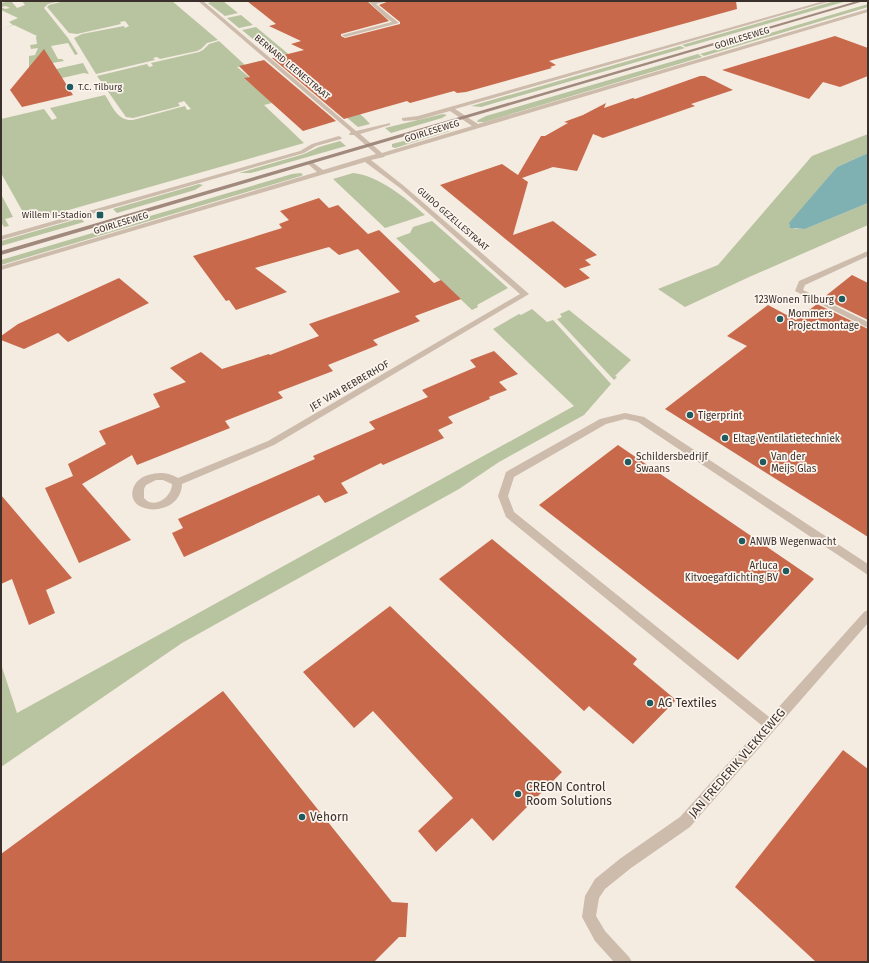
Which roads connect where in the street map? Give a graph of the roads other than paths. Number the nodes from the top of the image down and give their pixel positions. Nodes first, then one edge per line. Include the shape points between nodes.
1 (386, 1) edge
2 (829, 1) edge
3 (862, 1) edge
4 (203, 2) edge
5 (371, 2) edge
6 (868, 10) edge
7 (344, 35) dead end
8 (451, 109) junction
9 (463, 117) junction
10 (404, 119) dead end
11 (388, 124) dead end
12 (477, 126) junction
13 (353, 134) junction
14 (339, 138) dead end
15 (369, 145) junction
16 (382, 156) junction
17 (366, 160) junction
18 (310, 163) junction
19 (322, 173) junction
20 (223, 174) junction
21 (233, 186) junction
22 (1, 238) edge
23 (868, 253) edge
24 (1, 254) edge
25 (1, 268) edge
26 (525, 294) joint
27 (868, 325) edge
28 (178, 482) dead end
29 (868, 570) edge
30 (868, 615) edge
31 (770, 725) junction
32 (624, 962) edge

1 - 5 street
2 - 8 street, GOIRLESEWEG
3 - 9 street, GOIRLESEWEG
4 - 13 street, BERNARD LEENESTRAAT
5 - 7 street via 396,23
6 - 12 street, GOIRLESEWEG
8 - 9 street
8 - 10 street, GOIRLESEWEG
9 - 12 street
9 - 15 street, GOIRLESEWEG
11 - 13 street
12 - 16 street, GOIRLESEWEG
13 - 15 street, BERNARD LEENESTRAAT
14 - 20 street, GOIRLESEWEG via 302,152
15 - 16 street, BERNARD LEENESTRAAT
15 - 18 street, GOIRLESEWEG
16 - 17 street, GOIRLESEWEG
17 - 19 street, GOIRLESEWEG
17 - 26 street, GUIDO GEZELLESTRAAT via 402,187
18 - 19 street
18 - 21 street, GOIRLESEWEG
19 - 25 street, GOIRLESEWEG
20 - 21 street
20 - 22 street, GOIRLESEWEG
21 - 24 street, GOIRLESEWEG
23 - 27 street via 802,283 799,291
26 - 28 street, JEF VAN BEBBERHOF via 271,443
29 - 31 street via 641,419 625,416 603,421 510,476 503,496 510,514
30 - 31 street, JAN FREDERIK VLEKKEWEG
31 - 32 street, JAN FREDERIK VLEKKEWEG via 685,822 626,863 600,884 592,896 589,917 600,936

